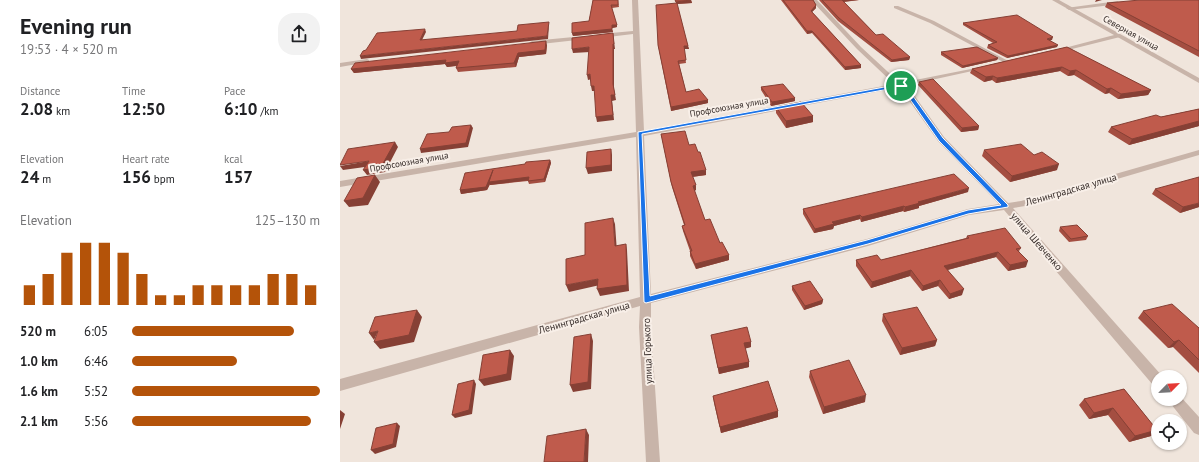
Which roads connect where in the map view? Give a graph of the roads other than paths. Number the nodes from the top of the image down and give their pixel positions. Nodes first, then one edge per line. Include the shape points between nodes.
1 (635, 0) edge
2 (814, 0) edge
3 (1055, 0) edge
4 (1128, 2) edge
5 (896, 7) dead end
6 (1069, 8) junction
7 (636, 32) junction
8 (1118, 36) junction
9 (527, 44) edge
10 (1050, 52) edge
11 (371, 61) edge
12 (340, 64) edge
13 (1199, 81) edge
14 (901, 86) junction
15 (640, 133) junction
16 (1199, 152) edge
17 (340, 184) edge
18 (1006, 206) junction
19 (646, 300) junction
20 (1151, 373) edge
21 (340, 385) edge
22 (1180, 406) edge
23 (1199, 428) edge
24 (653, 462) edge

1 - 7 street, улица Горького
2 - 14 street, улица Шевченко via 859,48
3 - 6 street, Северная улица
4 - 6 street
5 - 14 street, Профсоюзная улица via 1010,61
6 - 8 street, Северная улица
7 - 9 street
7 - 15 street, улица Горького
8 - 10 street
8 - 13 street, Северная улица
11 - 12 street
14 - 15 street, Профсоюзная улица
14 - 18 street, улица Шевченко via 941,140
15 - 17 street, Профсоюзная улица
15 - 19 street, улица Горького
16 - 18 street, Ленинградская улица via 1022,204
18 - 19 street, Ленинградская улица via 968,212 868,242
18 - 20 street, улица Шевченко
19 - 21 street, Ленинградская улица
19 - 24 street, улица Горького via 645,326
22 - 23 street

